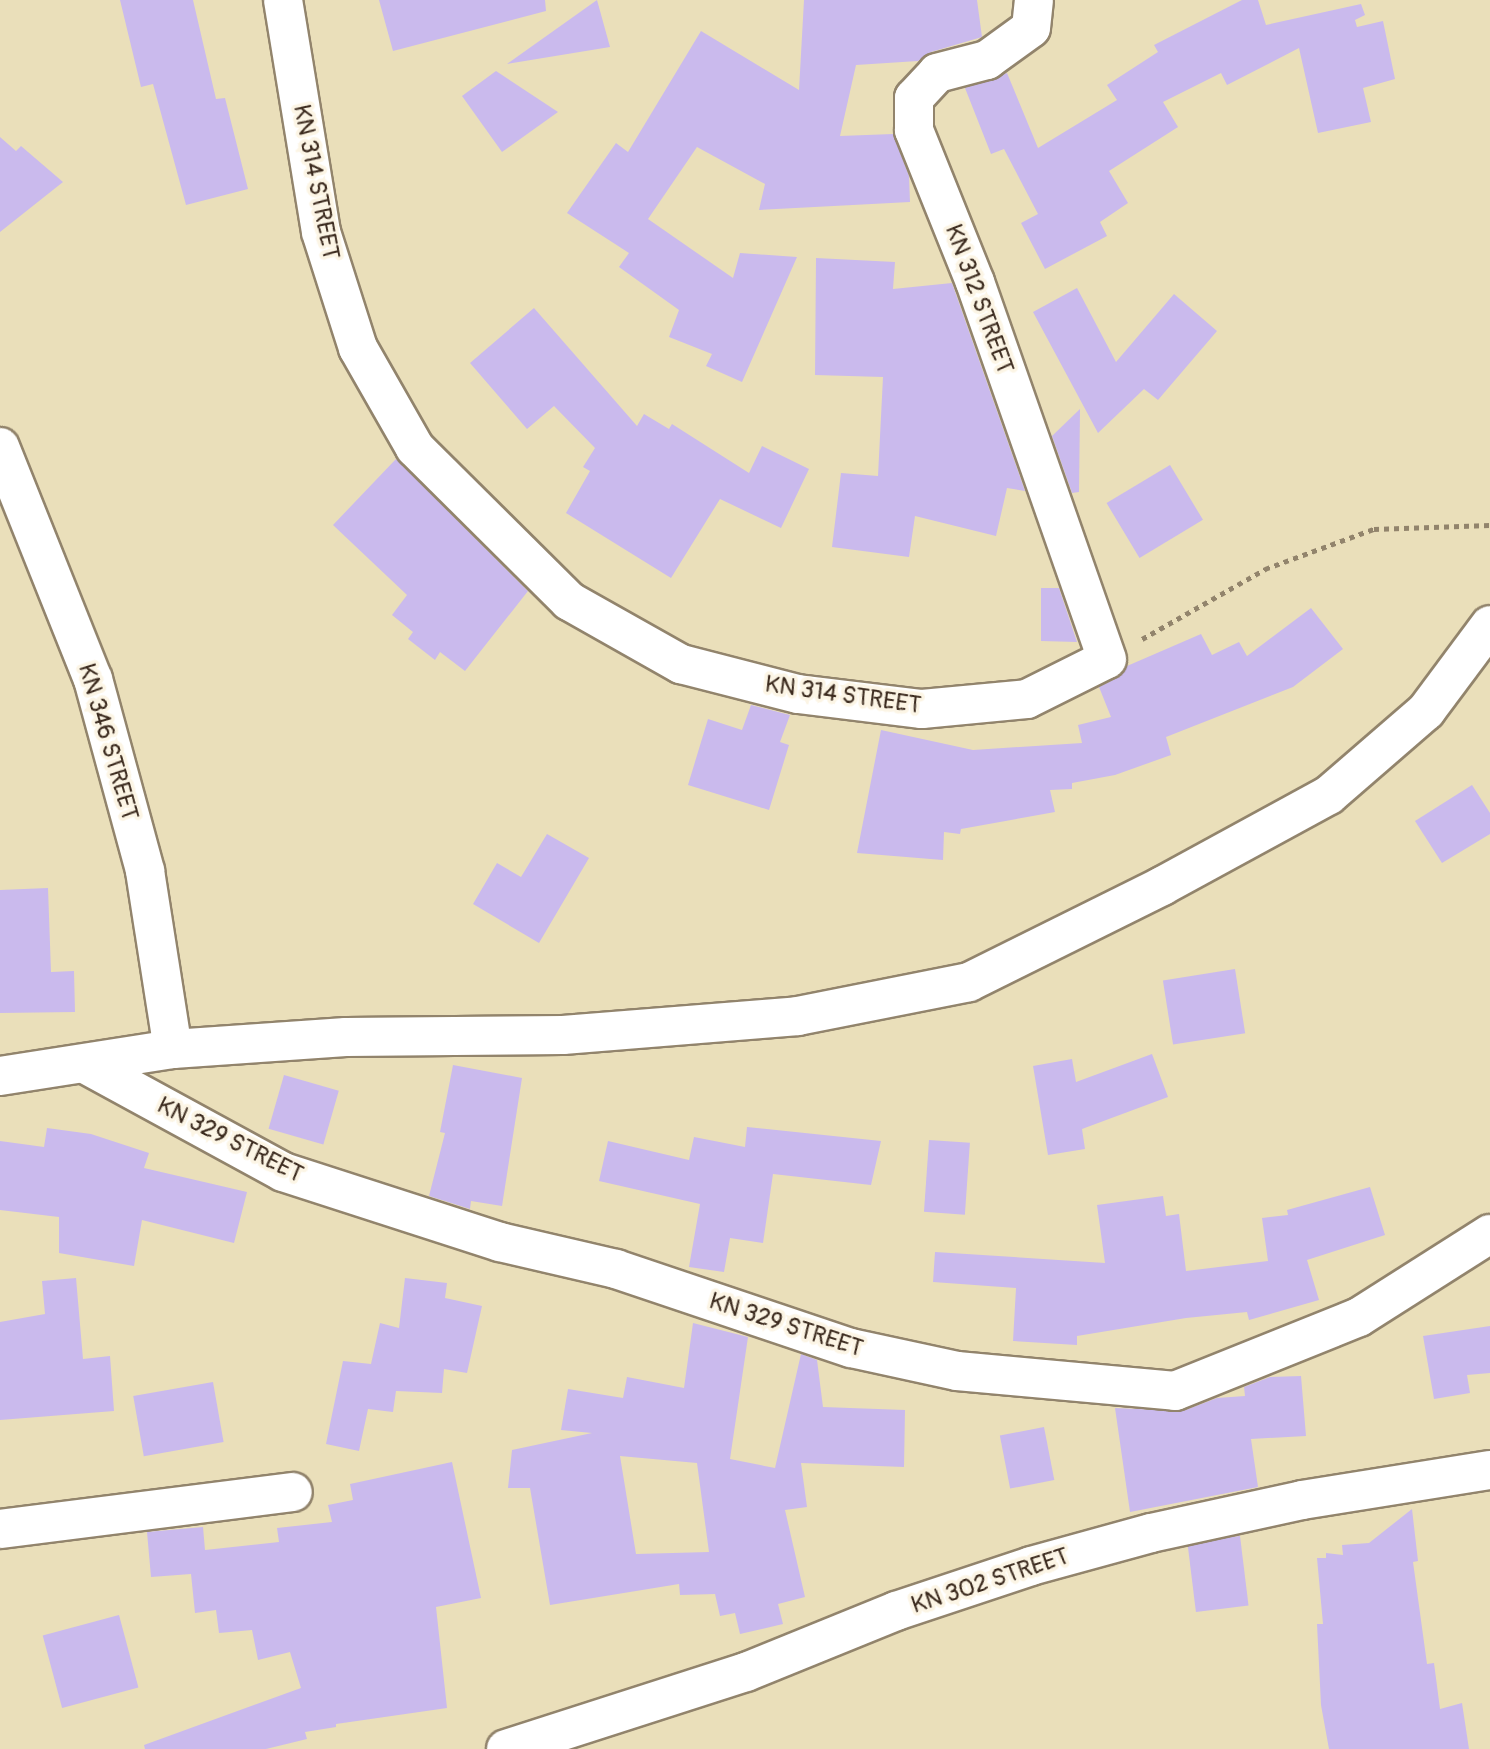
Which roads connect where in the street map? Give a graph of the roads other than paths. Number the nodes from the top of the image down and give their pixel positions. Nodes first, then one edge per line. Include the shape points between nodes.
1 (283, 0) edge
2 (1034, 0) edge
3 (0, 447) edge
4 (1490, 625) edge
5 (1107, 659) joint
6 (173, 1049) junction
7 (87, 1065) junction
8 (0, 1076) edge
9 (1490, 1234) edge
10 (1490, 1470) edge
11 (293, 1492) dead end
12 (0, 1529) edge
13 (506, 1749) edge

1 - 5 street, KN 314 STREET via 321,232 358,348 415,447 569,601 681,664 798,694 922,709 1027,699
2 - 5 street, KN 312 STREET via 1031,28 987,60 937,73 914,98 914,130 975,282
3 - 6 street, KN 346 STREET via 93,679 145,871
4 - 6 street via 1426,711 1329,795 1162,886 969,982 798,1016 563,1035 346,1037
6 - 7 street
7 - 8 street
7 - 9 street, KN 329 STREET via 283,1172 500,1242 616,1269 850,1348 957,1371 1175,1391 1359,1317
10 - 13 street, KN 302 STREET via 1302,1500 1151,1533 1031,1566 896,1611 746,1672
11 - 12 street

